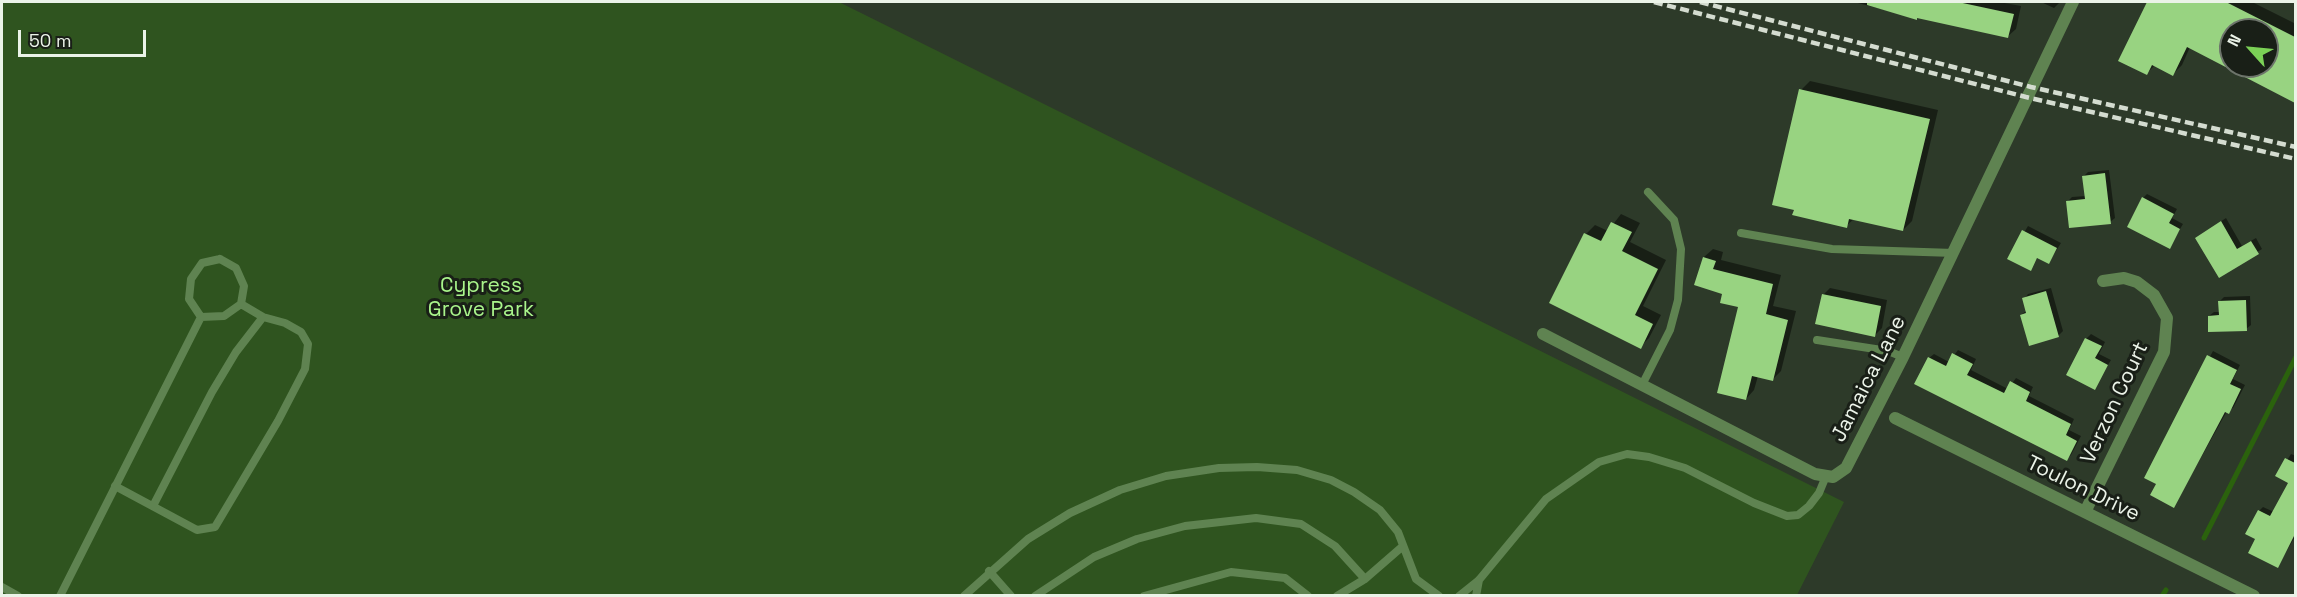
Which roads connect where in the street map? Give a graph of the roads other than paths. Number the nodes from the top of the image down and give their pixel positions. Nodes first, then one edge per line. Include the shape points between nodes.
1 (2073, 2) edge
2 (1648, 192) dead end
3 (1741, 233) dead end
4 (1954, 253) junction
5 (2103, 281) dead end
6 (241, 304) junction
7 (201, 317) junction
8 (263, 317) junction
9 (1543, 334) dead end
10 (1817, 340) dead end
11 (1903, 357) junction
12 (1642, 385) junction
13 (1894, 418) dead end
14 (1826, 476) junction
15 (115, 486) junction
16 (153, 506) junction
17 (2085, 512) junction
18 (1403, 546) junction
19 (989, 572) junction
20 (1365, 579) junction
21 (1479, 580) junction
22 (2, 587) edge
23 (18, 596) edge
24 (60, 596) edge
25 (964, 596) edge
26 (1011, 596) edge
27 (1035, 596) edge
28 (1144, 596) edge
29 (1308, 596) edge
30 (1337, 596) edge
31 (1439, 596) edge
32 (1459, 596) edge
33 (1476, 596) edge
34 (2254, 596) edge

1 - 4 street, Jamaica Lane
2 - 12 lane via 1674,220 1681,249 1678,300 1670,330
3 - 4 lane via 1832,249
4 - 11 street, Jamaica Lane
5 - 17 street, Verzon Court via 2124,278 2137,282 2154,295 2167,318 2164,352
6 - 7 lane via 224,316
6 - 7 lane via 244,286 236,268 220,259 202,263 190,279 189,299
6 - 8 lane
7 - 15 lane
8 - 16 lane via 212,392
8 - 16 lane via 301,332 308,344 305,369 278,421 214,527 198,530
9 - 12 street
10 - 11 lane
11 - 14 street, Jamaica Lane via 1846,468 1833,477
12 - 14 street via 1815,474
13 - 17 street, Toulon Drive
14 - 21 lane via 1809,506 1798,515 1787,516 1685,468 1649,457 1627,454 1599,462 1546,499
15 - 16 lane
15 - 24 lane
17 - 34 street, Toulon Drive
18 - 19 lane via 1398,532 1380,510 1330,480 1297,470 1219,468 1166,476 1120,490 1036,534
18 - 20 lane
18 - 31 lane via 1416,579
19 - 25 lane
19 - 26 lane
20 - 27 lane via 1335,546 1301,524 1256,518 1185,526 1137,539 1094,557
20 - 30 lane
21 - 32 lane
21 - 33 lane
22 - 23 lane
28 - 29 lane via 1231,572 1285,578

